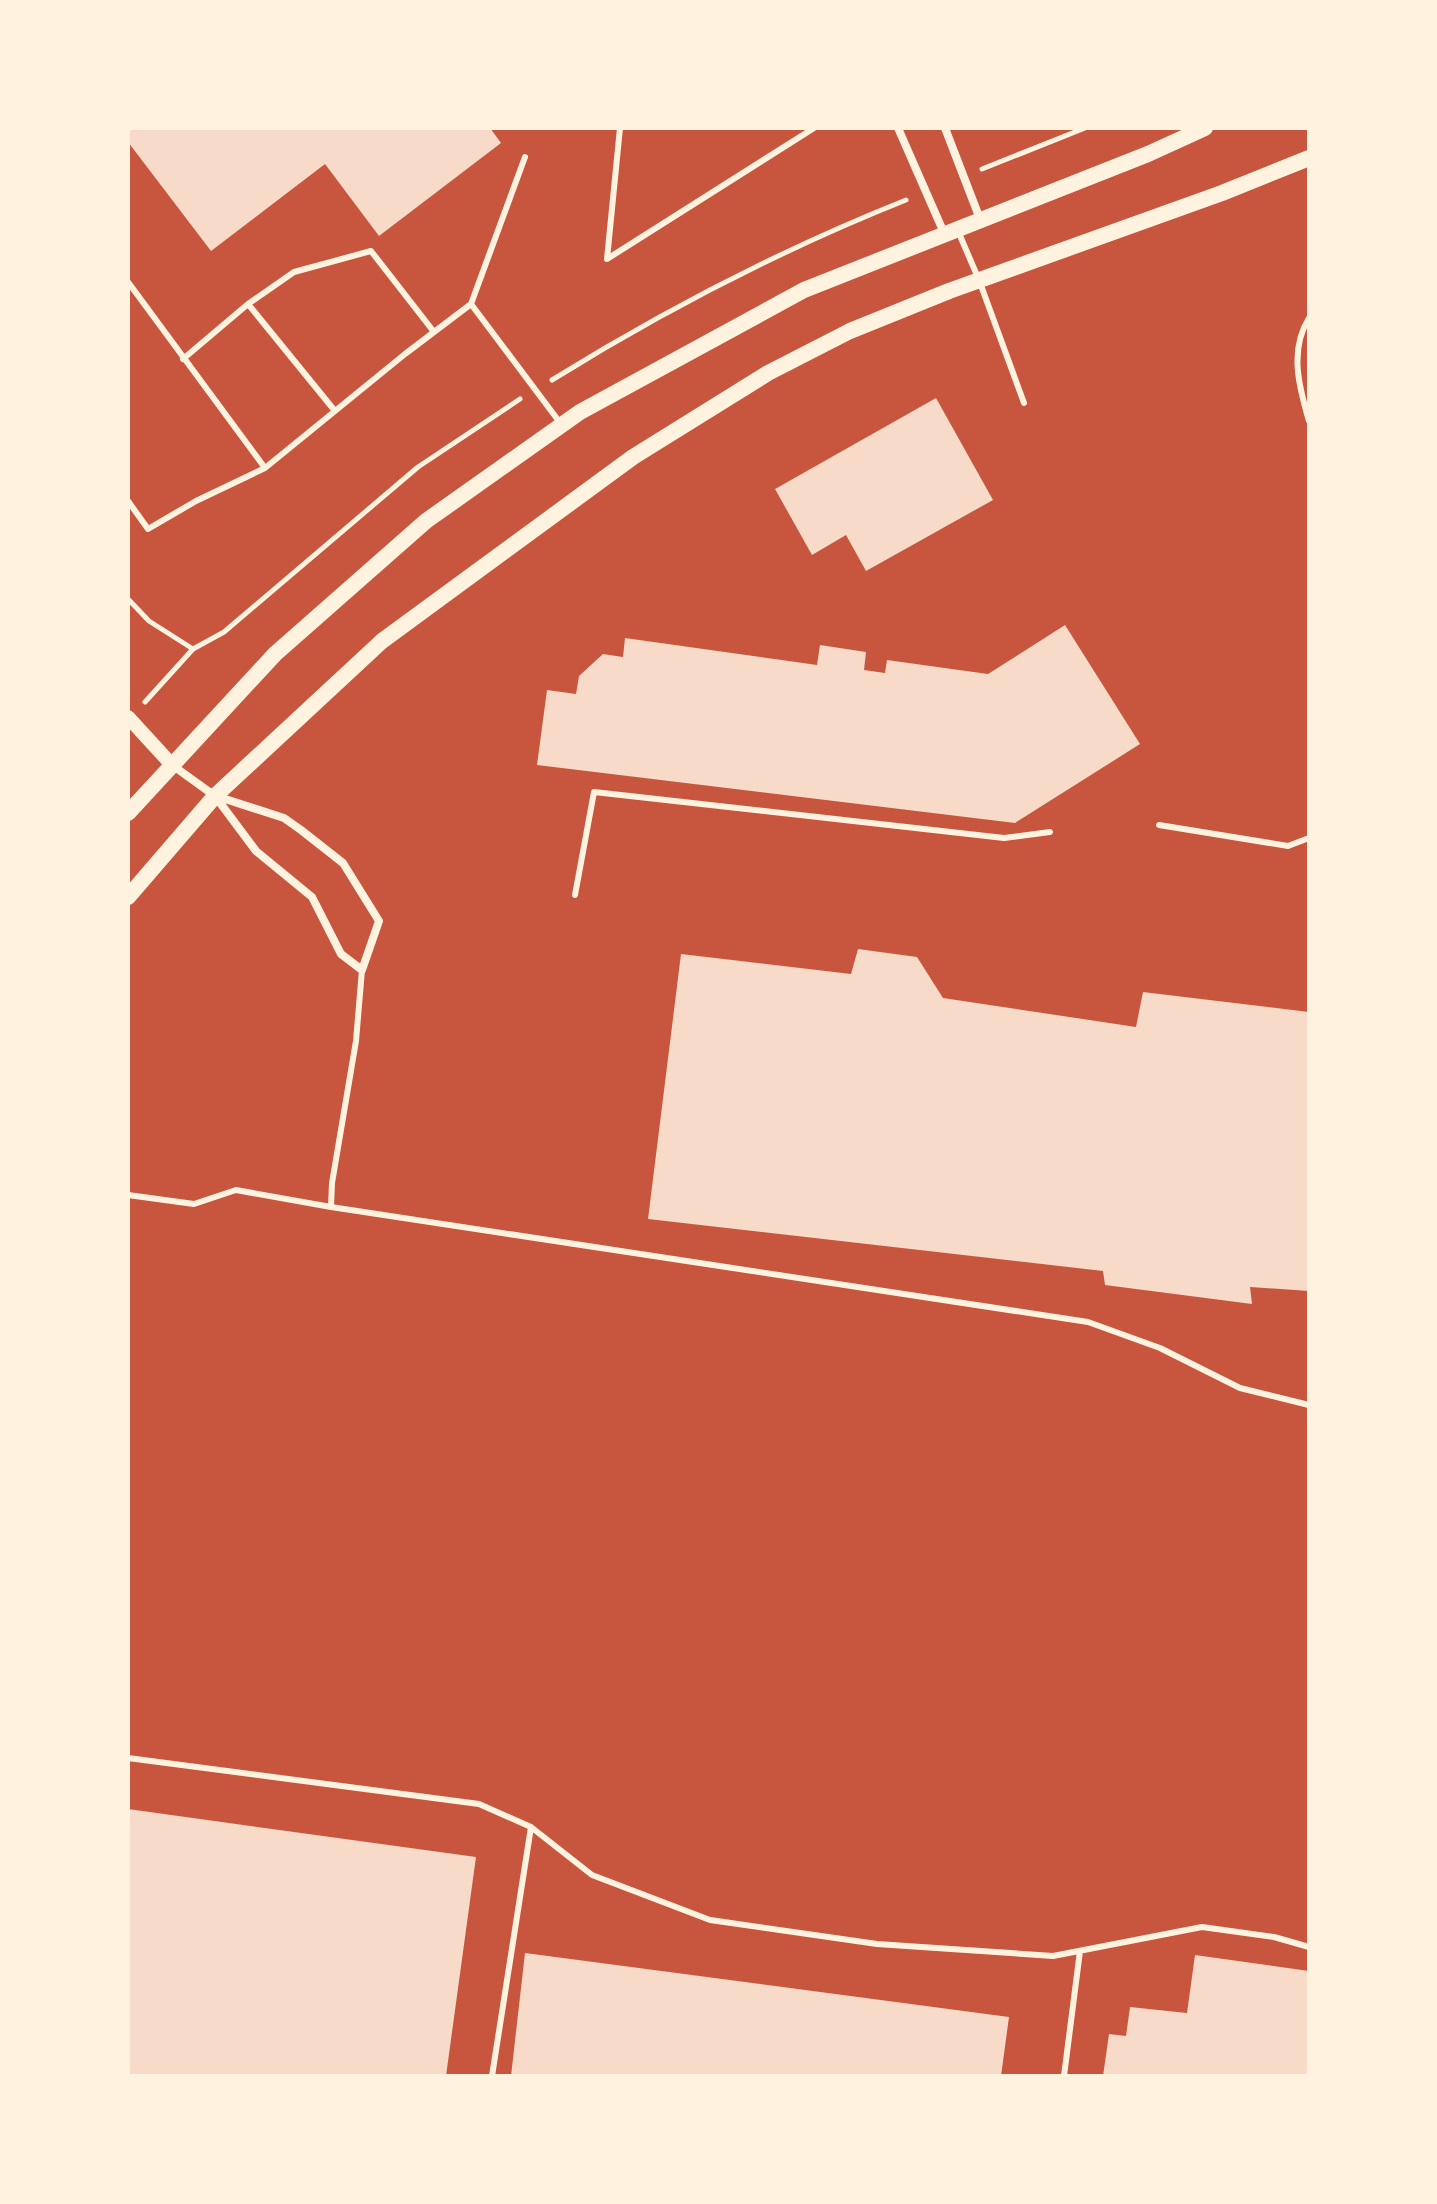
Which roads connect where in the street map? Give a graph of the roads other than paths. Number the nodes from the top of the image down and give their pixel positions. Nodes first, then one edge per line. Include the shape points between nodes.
1 (620, 128) edge
2 (814, 128) edge
3 (898, 128) edge
4 (945, 128) edge
5 (1205, 128) edge
6 (525, 157) dead end
7 (1309, 158) edge
8 (980, 219) junction
9 (950, 231) junction
10 (979, 280) junction
11 (128, 282) edge
12 (248, 304) junction
13 (471, 304) junction
14 (1309, 318) edge
15 (434, 332) junction
16 (183, 359) junction
17 (1024, 403) dead end
18 (335, 411) junction
19 (1309, 421) edge
20 (561, 425) junction
21 (265, 468) junction
22 (128, 501) edge
23 (129, 718) edge
24 (172, 765) junction
25 (215, 796) junction
26 (128, 813) edge
27 (1159, 825) dead end
28 (1050, 832) dead end
29 (1309, 838) edge
30 (575, 895) dead end
31 (128, 897) edge
32 (362, 970) junction
33 (128, 1195) edge
34 (331, 1207) junction
35 (1309, 1405) edge
36 (128, 1758) edge
37 (531, 1827) junction
38 (1309, 1947) edge
39 (1080, 1951) junction
40 (492, 2076) edge
41 (1064, 2076) edge

1 - 2 lane via 607,259
3 - 9 street
4 - 8 street
5 - 8 main road
6 - 13 lane
7 - 10 main road
8 - 9 main road
9 - 10 lane
9 - 20 main road via 804,290
10 - 17 lane
10 - 25 main road via 850,331 781,366 633,457 382,641
11 - 16 lane
12 - 15 lane via 294,272 371,251
12 - 16 lane
12 - 18 lane
13 - 15 lane
13 - 20 lane
14 - 19 lane via 1296,354
15 - 18 lane
16 - 21 lane
18 - 21 lane
20 - 24 main road via 426,521 275,654
21 - 22 lane via 148,529
23 - 24 street
24 - 25 street
24 - 26 main road
25 - 31 main road
25 - 32 street via 256,851 312,897 341,954
25 - 32 street via 284,818 343,863 379,921
27 - 29 lane via 1288,846
28 - 30 lane via 1004,838 594,792
32 - 34 lane
33 - 34 lane via 194,1204 236,1190
34 - 35 lane via 1088,1322 1160,1348 1240,1388
36 - 37 lane via 479,1804
37 - 39 lane via 592,1875 710,1920 877,1944 1053,1956
37 - 40 lane
38 - 39 lane via 1202,1927
39 - 41 lane

